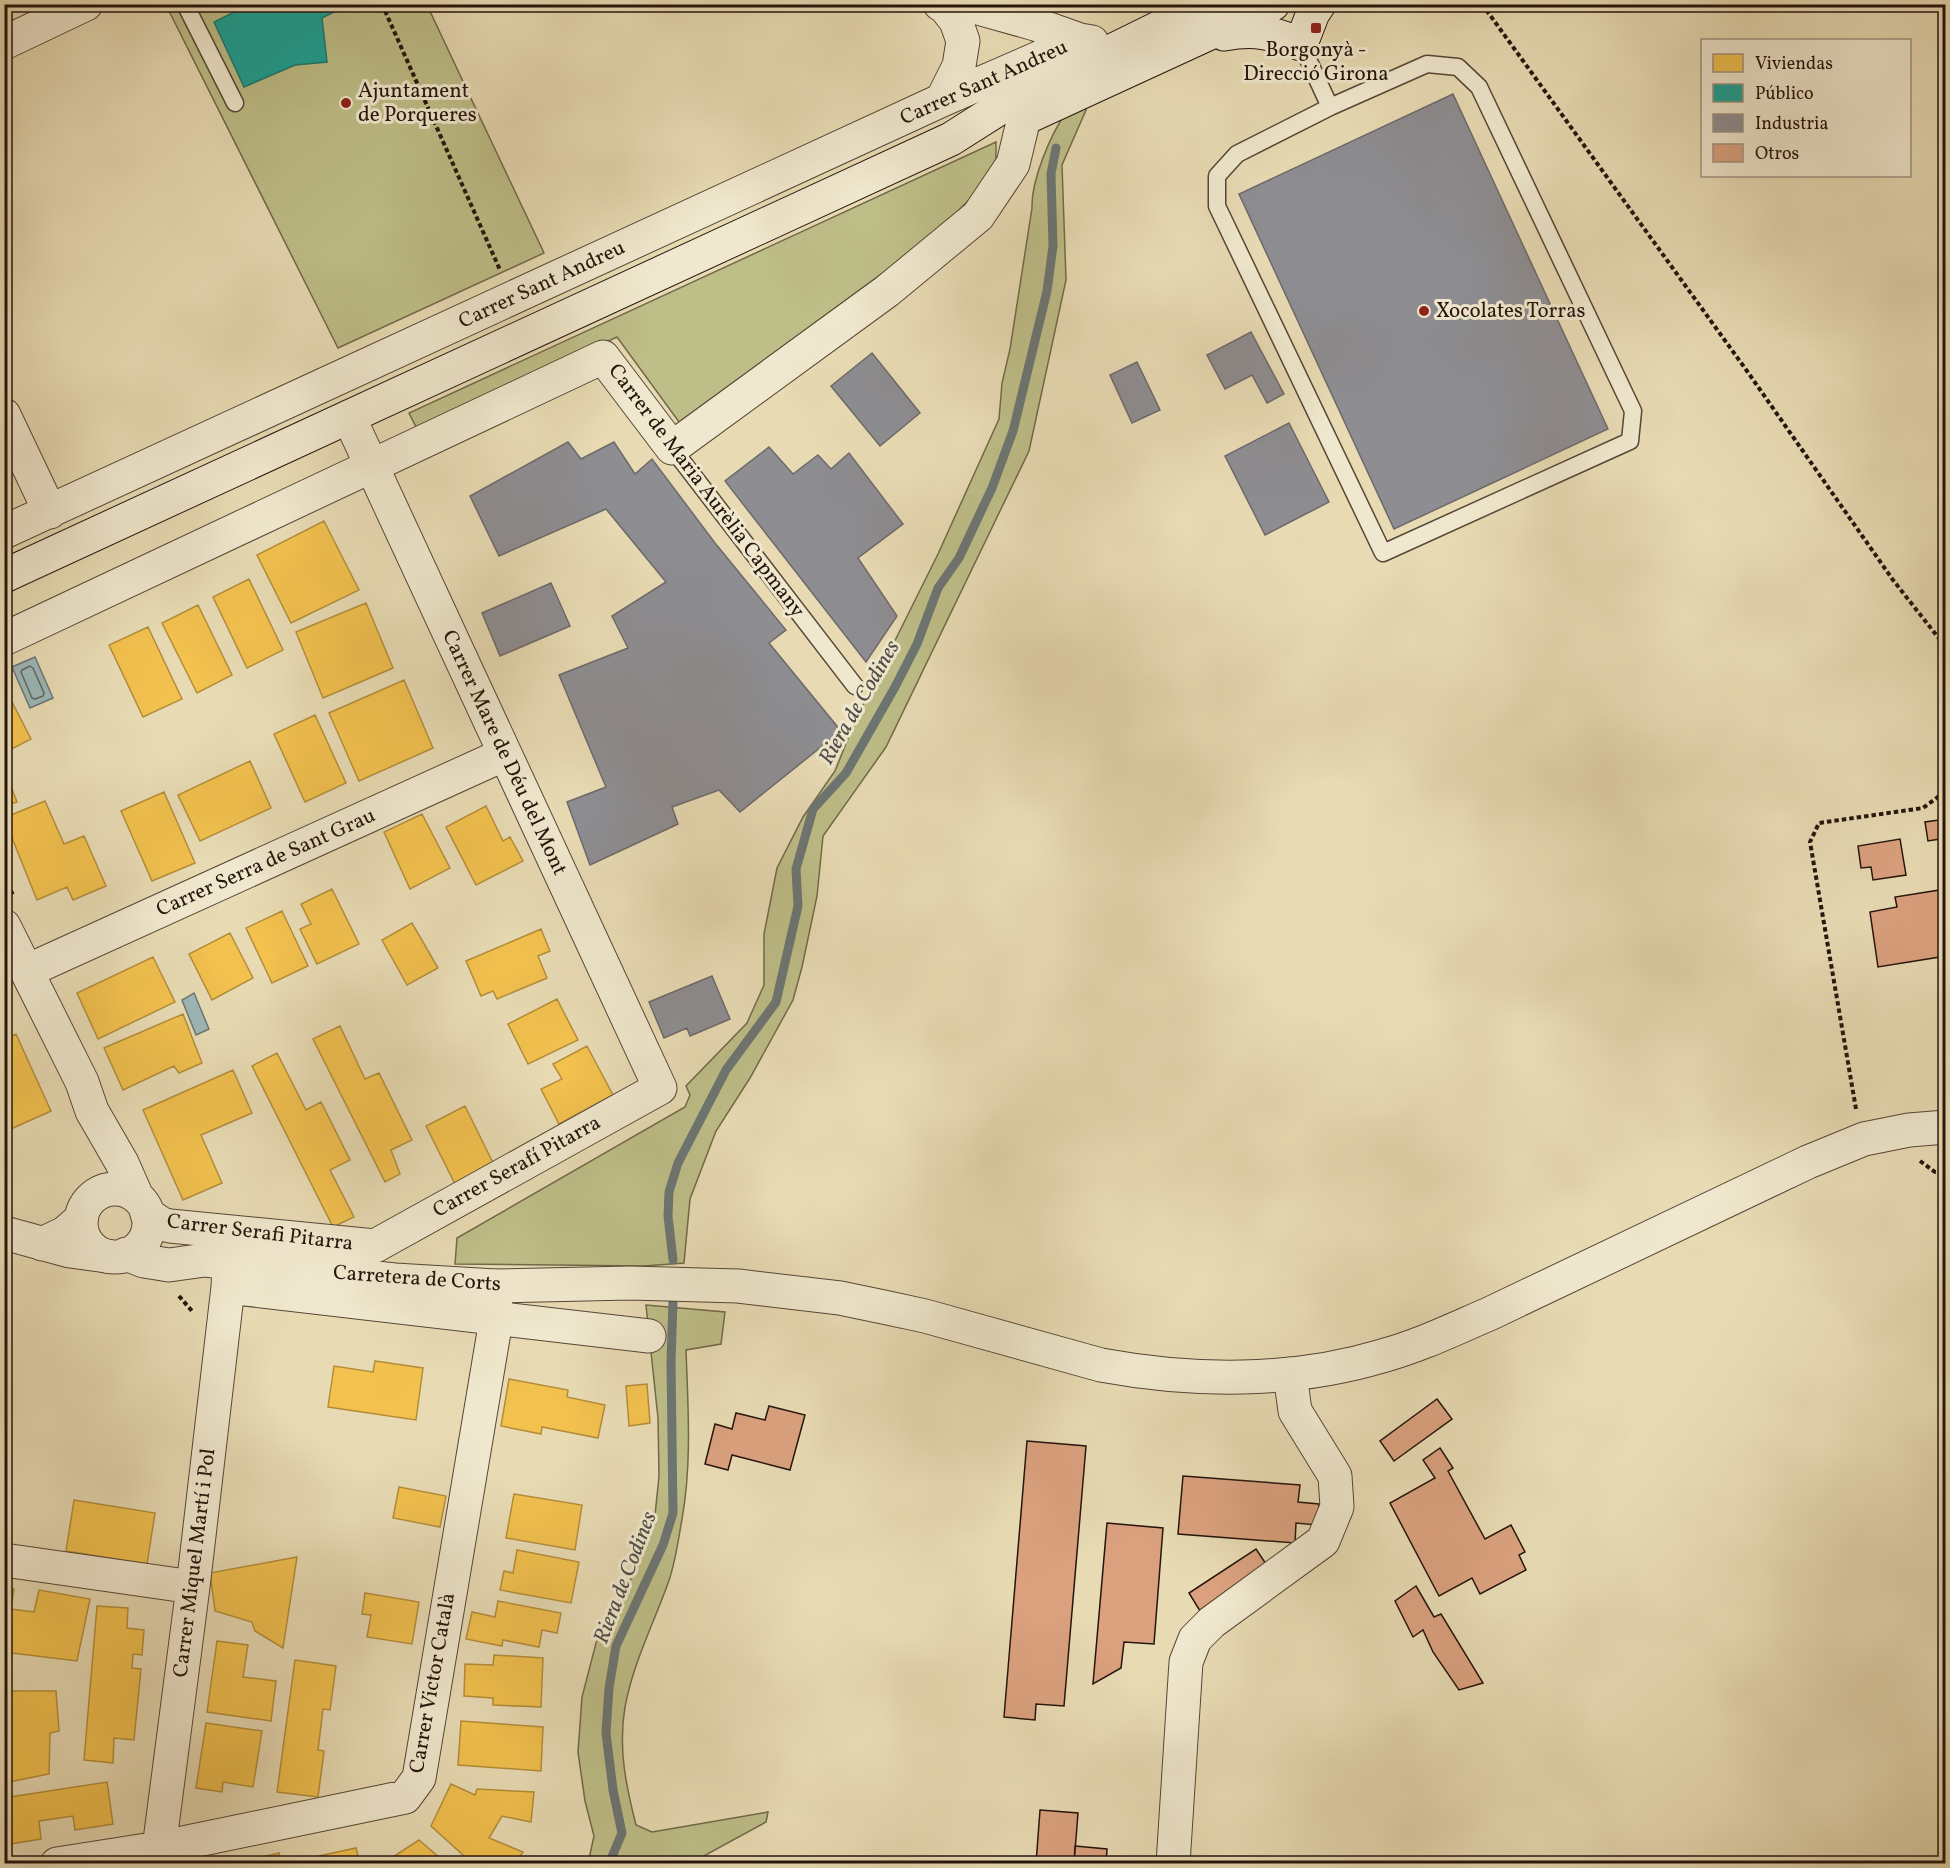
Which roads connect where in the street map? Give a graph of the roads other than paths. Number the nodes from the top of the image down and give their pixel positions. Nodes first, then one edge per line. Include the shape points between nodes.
1 (86, 4) edge
2 (186, 4) edge
3 (940, 4) edge
4 (964, 4) edge
5 (1207, 4) edge
6 (1247, 4) edge
7 (1319, 4) edge
8 (1279, 6) edge
9 (1202, 38) junction
10 (1080, 40) junction
11 (4, 44) edge
12 (1301, 44) junction
13 (1124, 45) junction
14 (942, 100) junction
15 (236, 103) dead end
16 (1330, 107) junction
17 (1024, 118) junction
18 (951, 139) junction
19 (4, 415) edge
20 (349, 417) junction
21 (672, 448) junction
22 (371, 466) junction
23 (50, 512) junction
24 (4, 532) edge
25 (4, 576) edge
26 (4, 639) edge
27 (855, 686) dead end
28 (505, 754) junction
29 (4, 926) edge
30 (27, 971) junction
31 (660, 1088) joint
32 (92, 1111) junction
33 (1946, 1127) edge
34 (86, 1210) junction
35 (144, 1212) junction
36 (4, 1233) edge
37 (42, 1244) junction
38 (375, 1246) joint
39 (117, 1255) junction
40 (221, 1270) junction
41 (495, 1286) junction
42 (496, 1320) junction
43 (649, 1336) dead end
44 (1290, 1374) junction
45 (4, 1560) edge
46 (193, 1587) junction
47 (158, 1856) edge
48 (57, 1863) edge
49 (1173, 1863) edge

1 - 11 street
2 - 15 lane
3 - 14 street via 956,21 963,41 959,66
4 - 10 street
5 - 13 street
6 - 13 street via 1170,36
7 - 12 street
8 - 9 street
8 - 12 street
9 - 12 street via 1245,30 1272,33
9 - 17 street
10 - 13 street
10 - 14 street, Carrer Sant Andreu
12 - 16 lane
13 - 18 street via 1014,99
14 - 23 street, Carrer Sant Andreu
16 - 16 lane via 1427,64 1458,67 1479,87 1633,411 1630,441 1383,553 1217,206 1217,176 1237,154
17 - 18 street
17 - 21 street via 1013,164 978,216 887,291
18 - 20 street
19 - 23 street
20 - 22 street, Carrer Mare de Déu del Mont
20 - 25 street
21 - 22 street, Carrer de Maria Aurèlia Capmany via 603,357
21 - 27 lane, Carrer de Maria Aurèlia Capmany
22 - 26 street
22 - 28 street, Carrer Mare de Déu del Mont
23 - 24 street, Carrer Sant Andreu
28 - 30 street, Carrer Serra de Sant Grau
28 - 31 street, Carrer Mare de Déu del Mont
29 - 30 street
30 - 32 street via 82,1082
31 - 38 street, Carrer Serafí Pitarra
32 - 34 street via 95,1159
32 - 35 street
33 - 44 street, Carretera de Corts via 1864,1139 1439,1335 1383,1356
34 - 35 street via 100,1192 113,1189 126,1191
34 - 37 street via 64,1233
34 - 39 street via 82,1232 87,1242 96,1251
35 - 38 street, Carrer Serafi Pitarra via 170,1226
35 - 39 street via 144,1240 133,1251
35 - 40 street, Carretera de Corts via 170,1243
36 - 37 street, Carretera de Corts
37 - 39 street, Carretera de Corts via 87,1254
39 - 40 street, Carretera de Corts
40 - 41 street, Carretera de Corts
40 - 42 street, Carretera de Corts
40 - 46 street, Carrer Miquel Martí i Pol
41 - 42 street, Carrer Victor Català
41 - 44 street, Carretera de Corts via 738,1286 879,1306 1131,1371 1201,1377
42 - 43 street, Carretera de Corts
42 - 47 street, Carrer Victor Català via 419,1778 405,1797
44 - 49 street via 1295,1412 1335,1476 1337,1507 1323,1541 1212,1622 1195,1639 1186,1662
45 - 46 street
46 - 47 street, Carrer Miquel Martí i Pol
47 - 48 street, Carrer Victor Català

